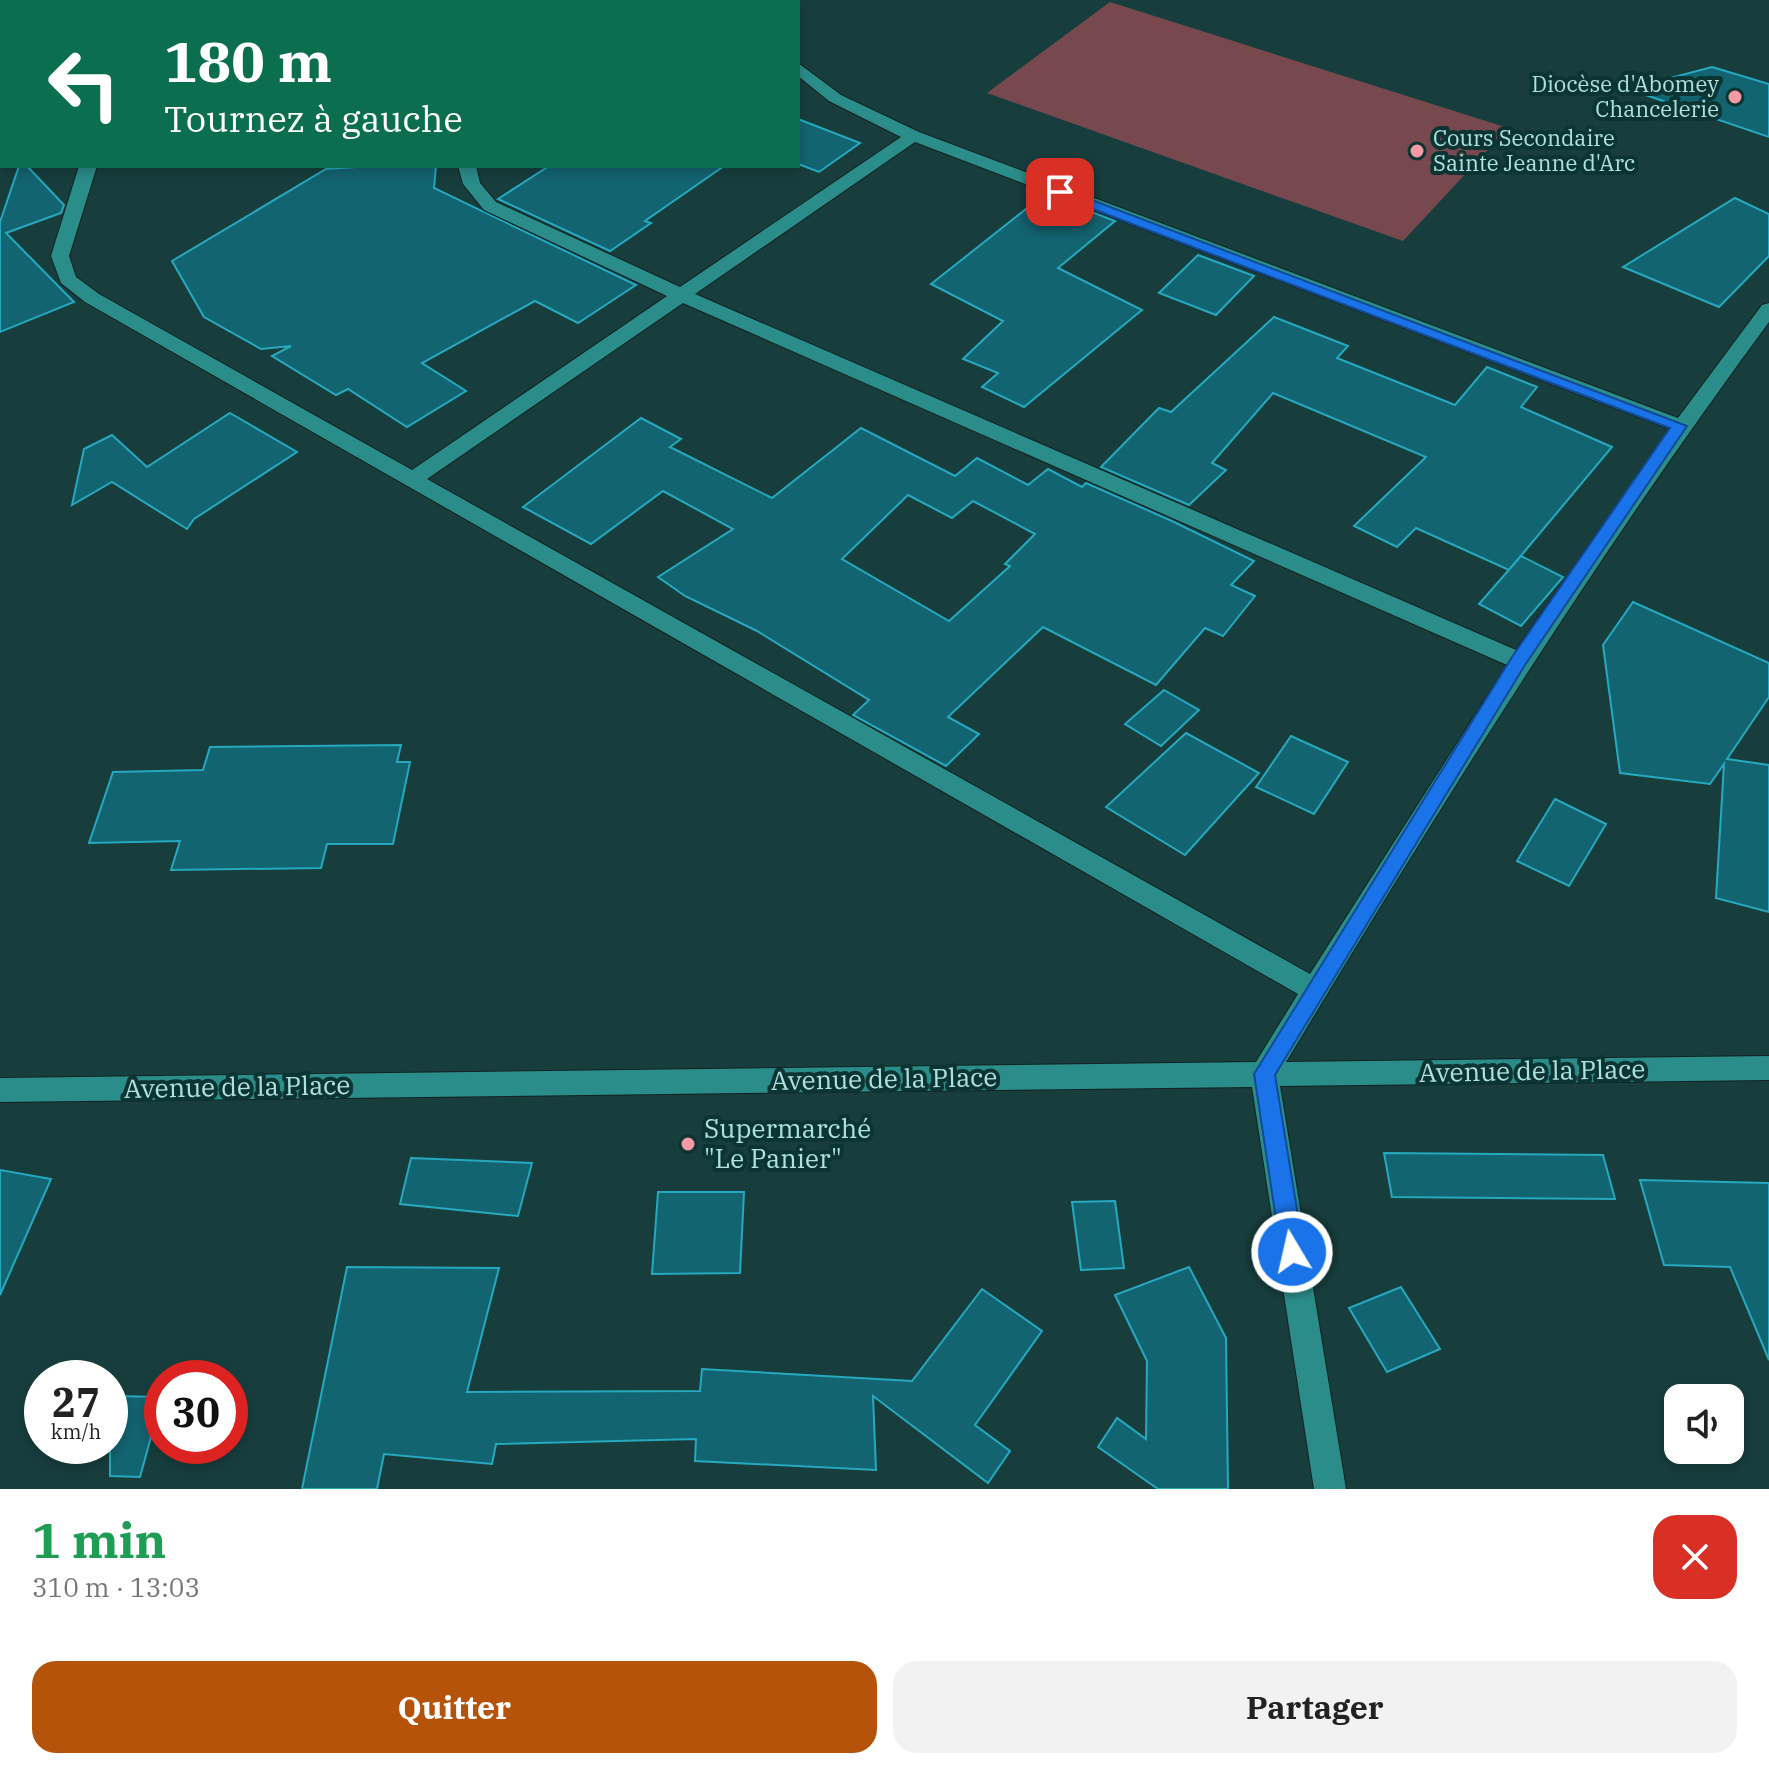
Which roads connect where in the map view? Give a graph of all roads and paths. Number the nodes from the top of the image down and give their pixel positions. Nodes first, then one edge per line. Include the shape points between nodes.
1 (800, 70) edge
2 (913, 136) junction
3 (87, 168) edge
4 (468, 168) edge
5 (681, 295) junction
6 (1769, 309) edge
7 (1680, 426) junction
8 (411, 480) junction
9 (1519, 661) junction
10 (1315, 990) junction
11 (1769, 1068) edge
12 (1264, 1074) junction
13 (0, 1090) edge
14 (1330, 1489) edge

1 - 2 street via 835,98
2 - 5 street
2 - 7 street
3 - 8 street via 60,256 68,279 92,298
4 - 5 street via 472,184 490,206
5 - 8 street
5 - 9 street
6 - 7 street
7 - 9 street
8 - 10 street
9 - 10 street
10 - 12 street
11 - 12 street, Avenue de la Place
12 - 13 street, Avenue de la Place
12 - 14 street

